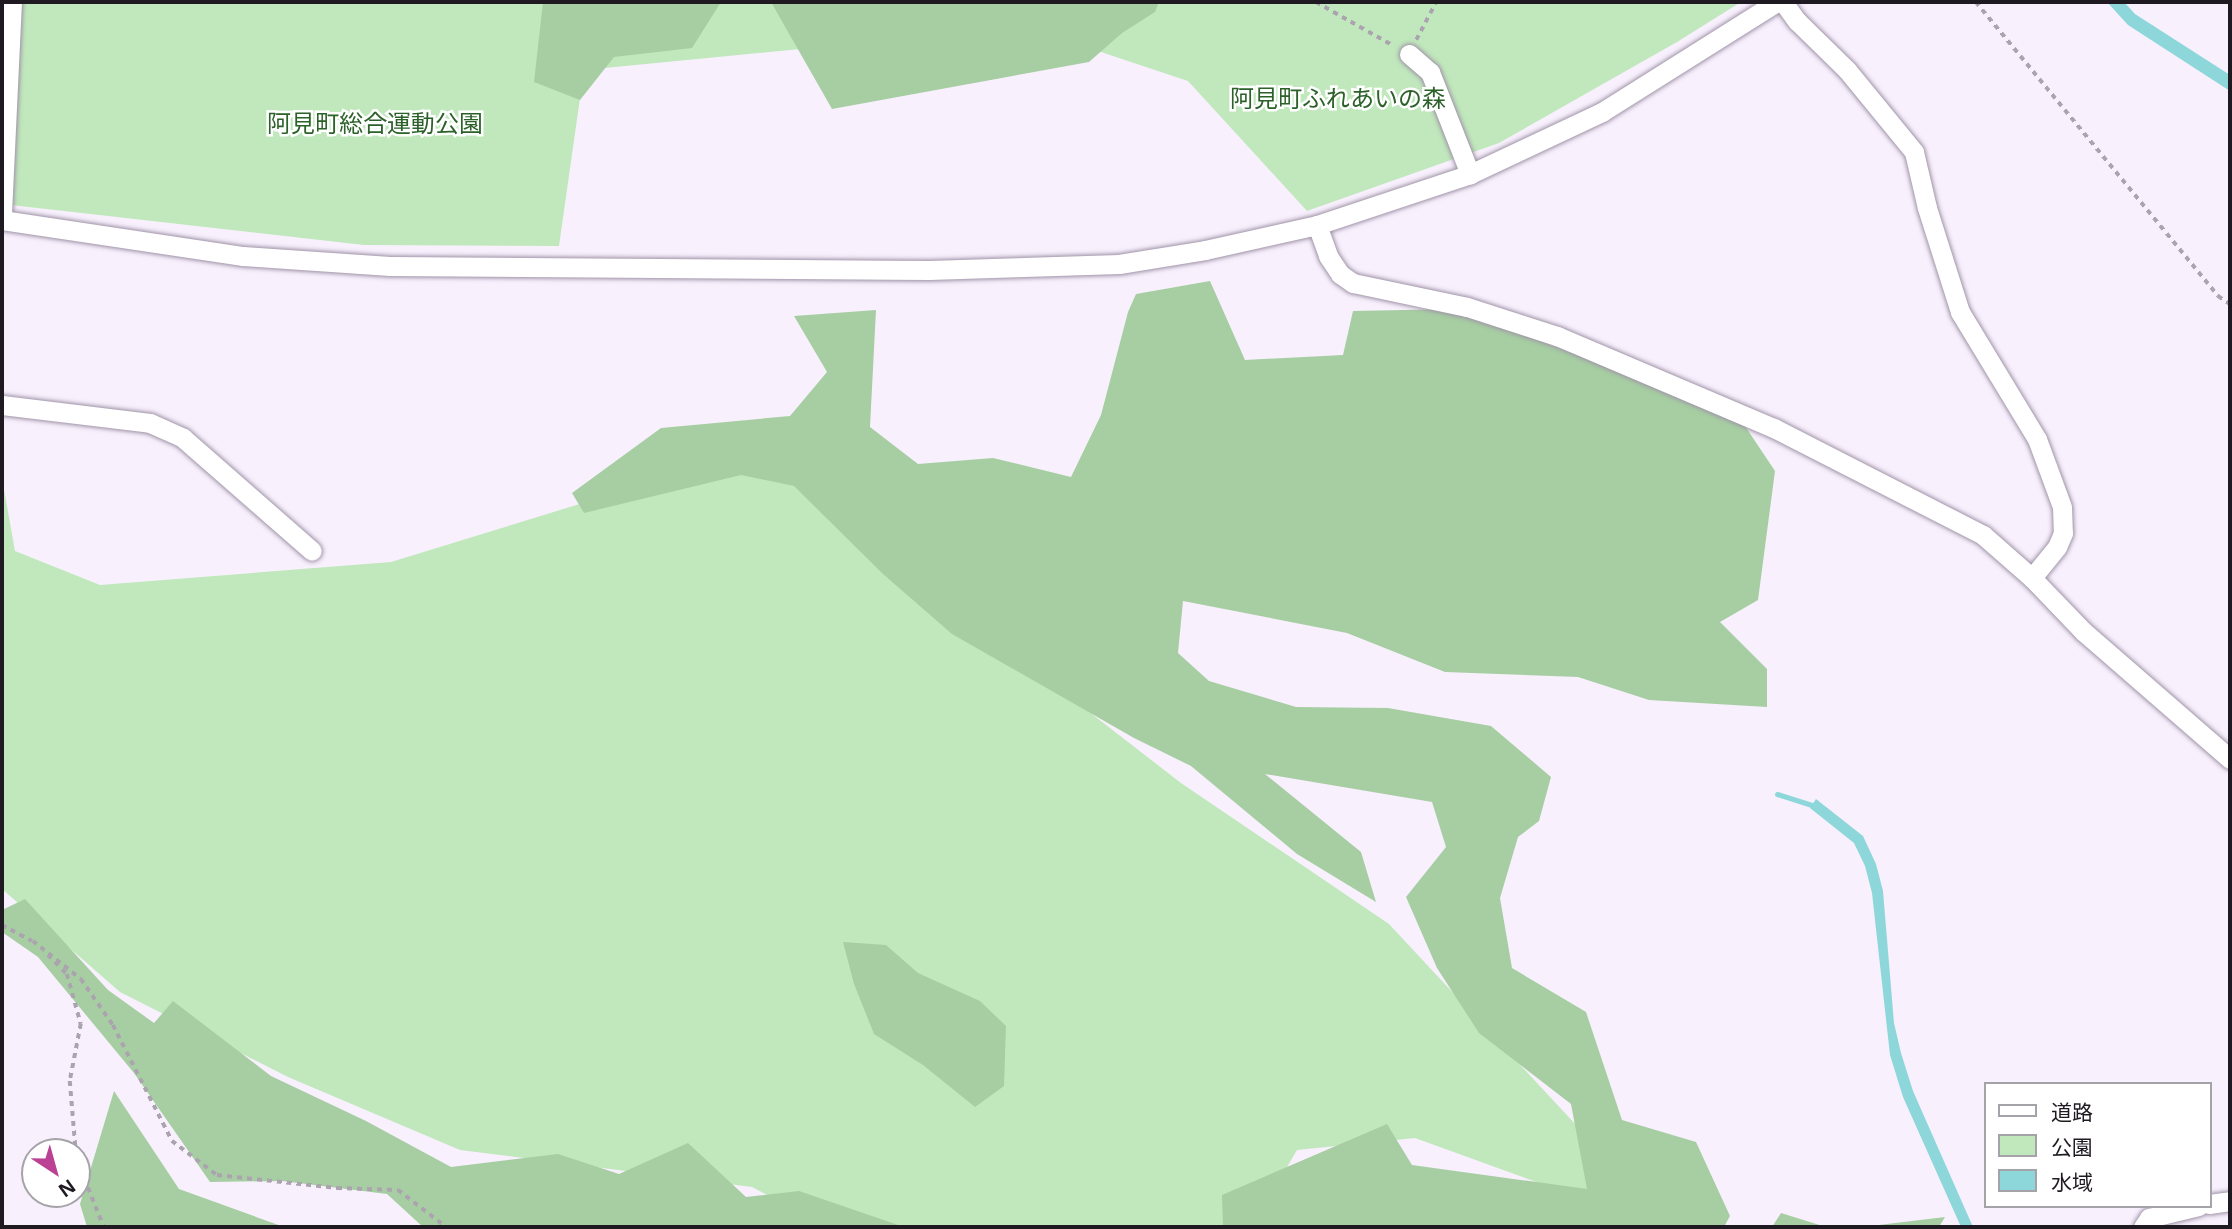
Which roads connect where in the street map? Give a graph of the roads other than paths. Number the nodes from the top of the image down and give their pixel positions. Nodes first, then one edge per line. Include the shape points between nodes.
1 (12, 2) edge
2 (1777, 2) edge
3 (1783, 2) edge
4 (1409, 54) road end
5 (1470, 174) junction
6 (2, 213) edge
7 (2, 220) edge
8 (1317, 225) junction
9 (2, 405) edge
10 (312, 551) dead end
11 (2032, 578) junction
12 (2230, 759) edge
13 (2230, 1201) edge
14 (2211, 1205) edge
15 (2191, 1208) edge
16 (2143, 1227) edge

1 - 6 street
2 - 5 street via 1602,112
3 - 11 street via 1914,152 1960,312 2037,439 2062,507 2063,533
4 - 5 street via 1430,72
5 - 8 street
7 - 8 street via 243,256 338,263 929,270 1119,264
8 - 11 street via 1328,256 1353,283 1467,307 1557,336 1774,428 1983,535
9 - 10 street via 150,422 183,438
11 - 12 street via 2084,632
13 - 14 street
15 - 16 street via 2149,1218

